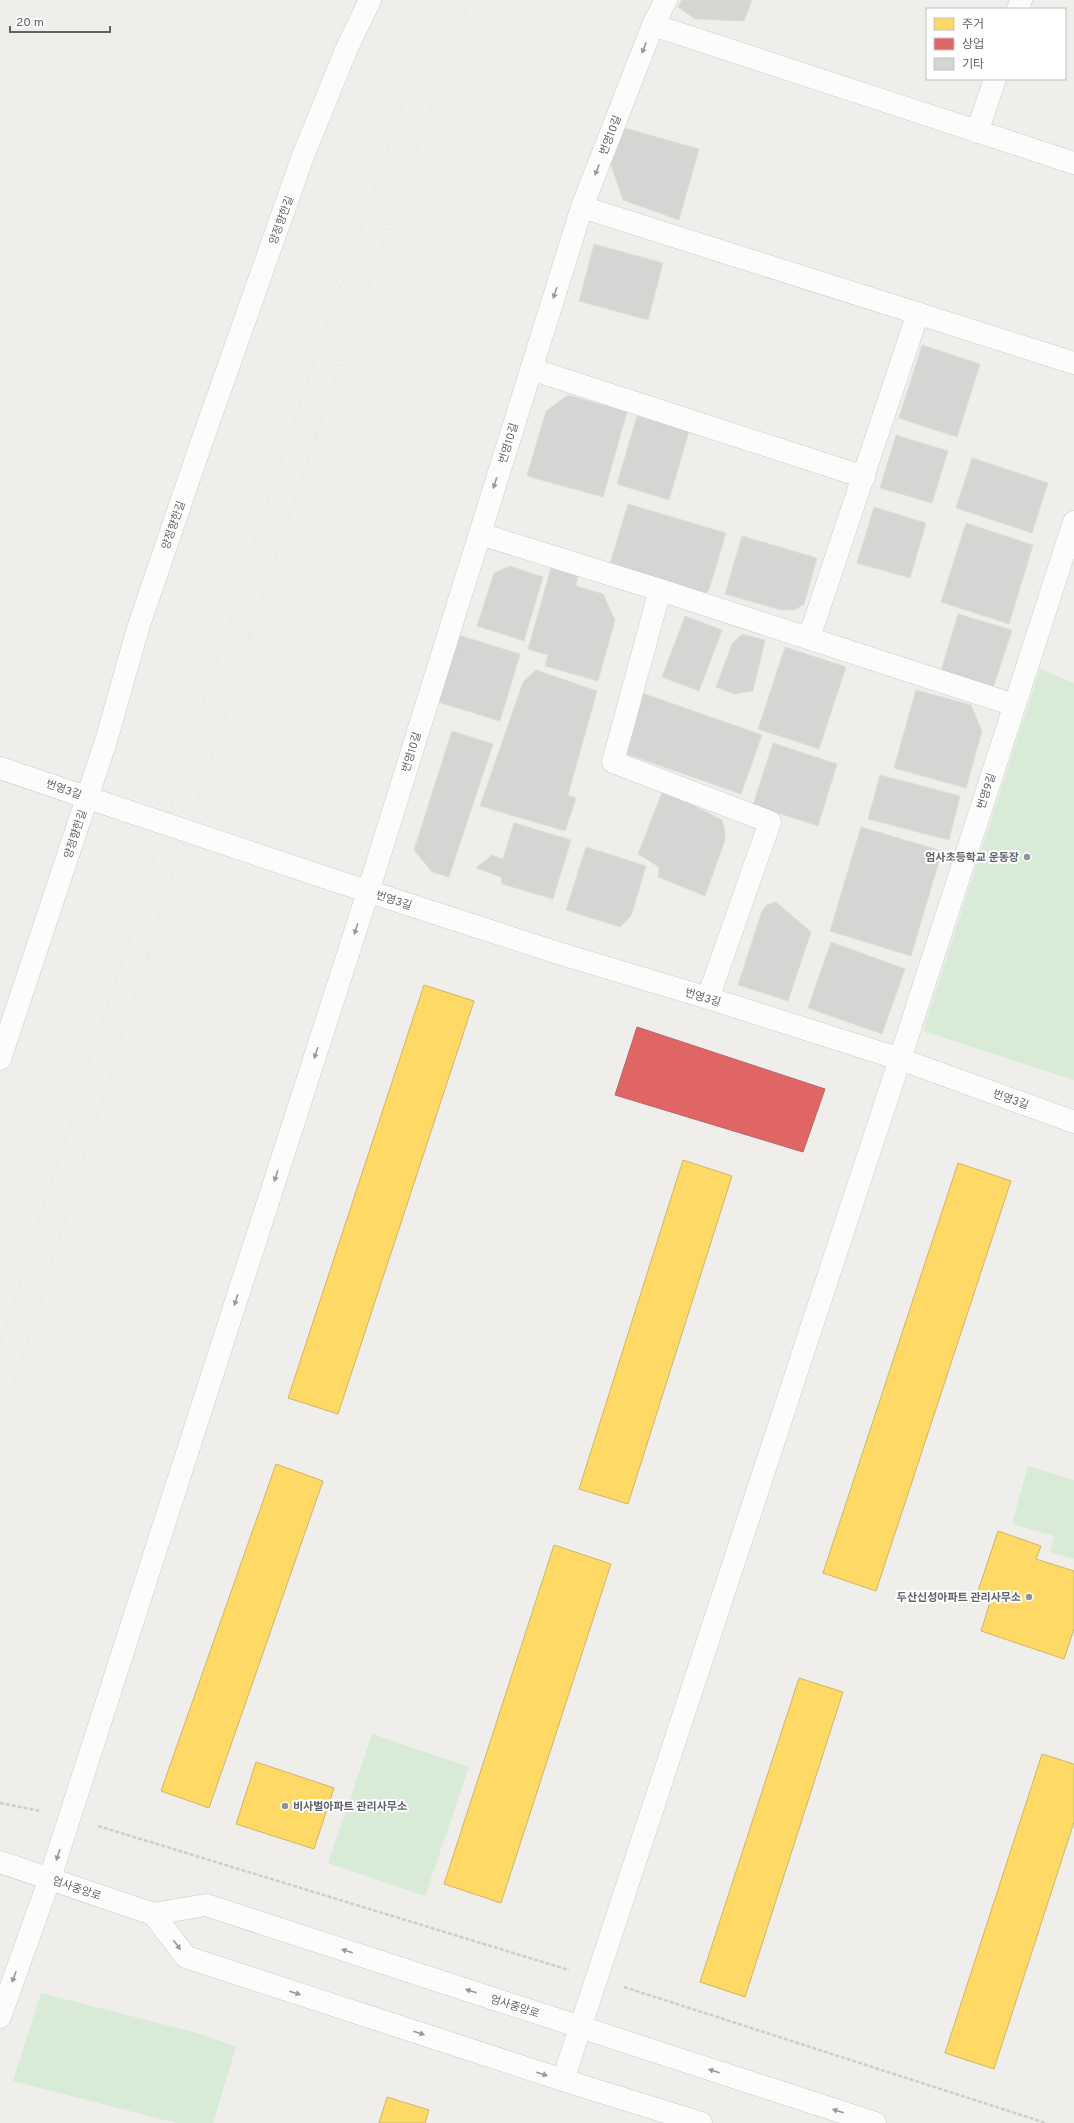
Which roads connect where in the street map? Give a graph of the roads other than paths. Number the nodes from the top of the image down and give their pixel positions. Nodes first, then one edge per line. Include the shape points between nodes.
1 (370, 0) edge
2 (666, 0) edge
3 (653, 25) junction
4 (995, 80) edge
5 (977, 132) junction
6 (1074, 163) edge
7 (582, 207) junction
8 (918, 313) junction
9 (1074, 363) edge
10 (531, 369) junction
11 (864, 477) junction
12 (1074, 522) edge
13 (480, 534) junction
14 (660, 590) junction
15 (809, 638) junction
16 (1014, 705) junction
17 (0, 768) edge
18 (87, 797) junction
19 (368, 892) junction
20 (708, 998) junction
21 (0, 1059) edge
22 (900, 1059) junction
23 (1074, 1122) edge
24 (0, 1862) edge
25 (50, 1878) junction
26 (153, 1914) junction
27 (0, 2017) edge
28 (580, 2027) junction
29 (563, 2080) junction
30 (701, 2123) edge
31 (875, 2123) edge

1 - 18 street, 양정향한길 via 347,48 303,156 138,628 106,741
2 - 3 street, 번영10길
3 - 5 street
3 -> 7 street, 번영10길
4 - 5 street
5 - 6 street
7 - 8 street
7 -> 10 street, 번영10길
8 - 9 street
8 - 11 street
10 - 11 street
10 -> 13 street, 번영10길
11 - 15 street
12 - 16 street, 번영9길
13 - 14 street
13 - 19 street, 번영10길
14 - 15 street
14 - 20 street via 613,762 770,822
15 - 16 street
16 - 22 street, 번영9길
17 - 18 street, 번영3길
18 - 19 street, 번영3길, bridge
18 - 21 street, 양정향한길
19 - 20 street, 번영3길
19 -> 25 street, 번영10길
20 - 22 street, 번영3길
22 - 23 street, 번영3길
22 - 28 street, 번영9길
24 - 25 street, 엄사중앙로
25 - 26 street, 엄사중앙로
25 -> 27 street, 번영10길
28 -> 26 street, 엄사중앙로 via 206,1905
26 -> 29 street via 186,1957
28 - 29 street, 번영9길
31 -> 28 street, 엄사중앙로
29 - 30 street

